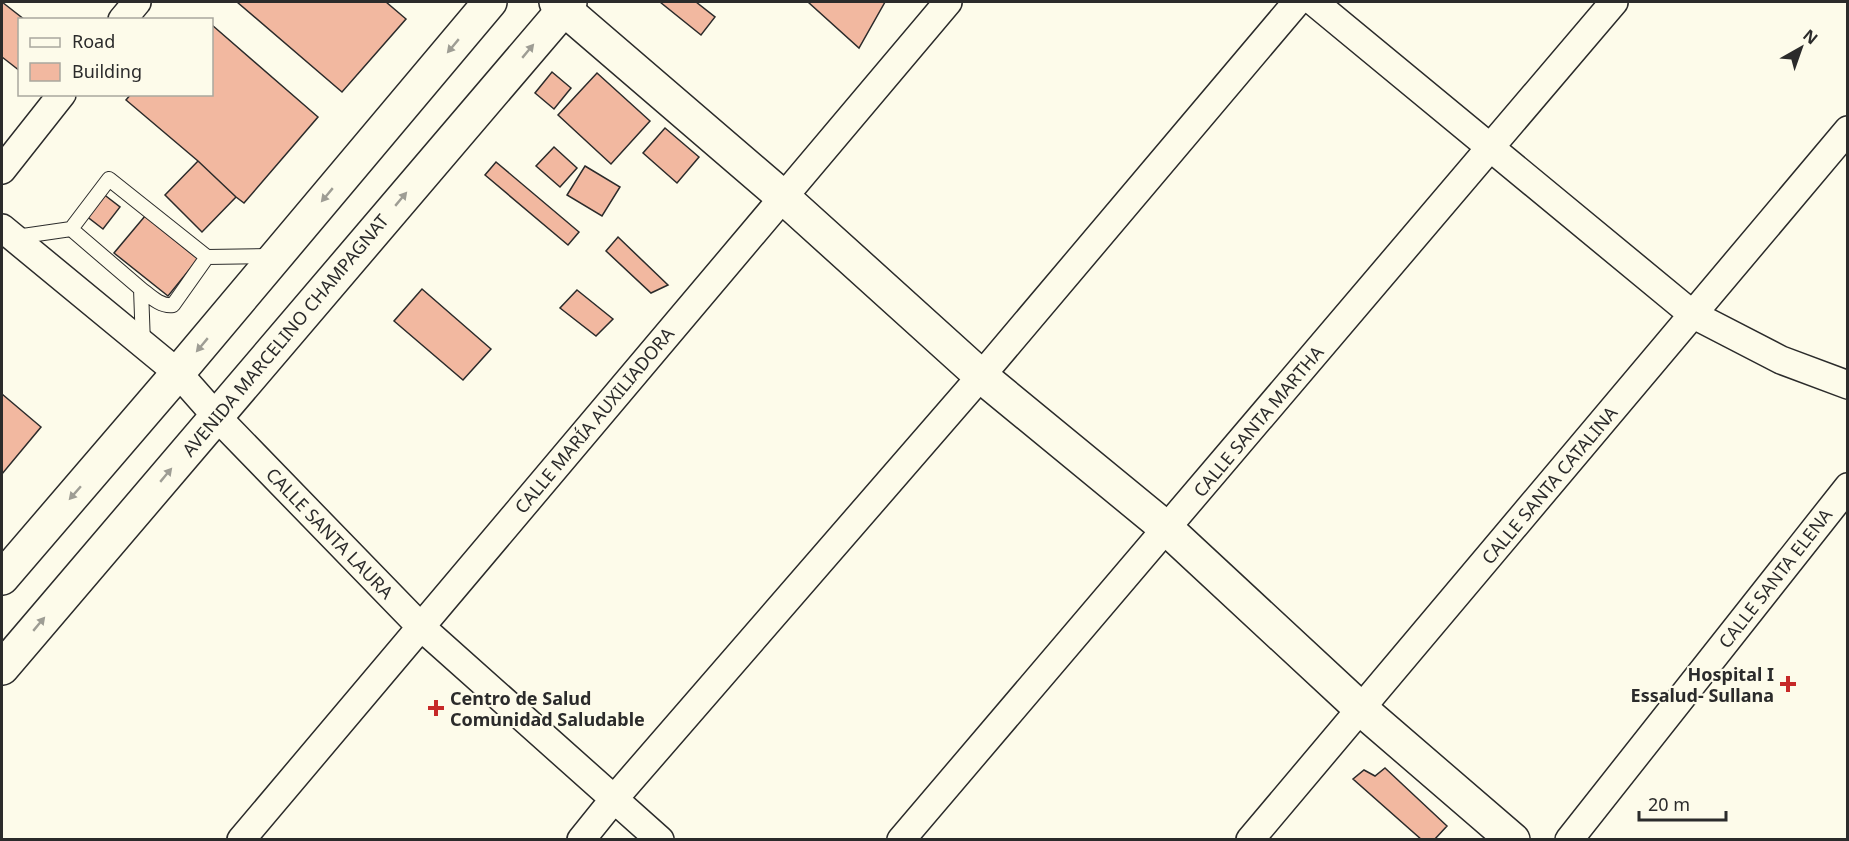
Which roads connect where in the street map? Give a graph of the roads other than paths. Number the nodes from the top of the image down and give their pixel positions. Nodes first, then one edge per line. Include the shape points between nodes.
1 (137, 2) edge
2 (490, 2) edge
3 (948, 2) edge
4 (1297, 2) edge
5 (1314, 2) edge
6 (1614, 2) edge
7 (563, 4) edge
8 (124, 18) edge
9 (60, 96) edge
10 (1848, 130) edge
11 (1491, 146) junction
12 (2, 170) edge
13 (783, 197) junction
14 (71, 230) junction
15 (8, 233) edge
16 (277, 255) junction
17 (207, 257) junction
18 (141, 289) junction
19 (1692, 314) junction
20 (143, 344) junction
21 (178, 373) junction
22 (981, 376) junction
23 (1848, 385) edge
24 (216, 416) junction
25 (1848, 487) edge
26 (1166, 528) junction
27 (2, 578) edge
28 (420, 626) junction
29 (2, 668) edge
30 (1360, 709) junction
31 (614, 799) junction
32 (241, 840) edge
33 (581, 840) edge
34 (660, 840) edge
35 (901, 840) edge
36 (1250, 840) edge
37 (1513, 840) edge
38 (1569, 840) edge

1 - 8 street
2 -> 16 main road
3 - 13 street, CALLE MARÍA AUXILIADORA
4 - 22 street
5 - 11 street
6 - 11 street, CALLE SANTA MARTHA
7 - 13 main road
24 -> 7 main road, AVENIDA MARCELINO CHAMPAGNAT
9 - 12 street
10 - 19 street, CALLE SANTA CATALINA
11 - 19 street
11 - 26 street, CALLE SANTA MARTHA
13 - 22 main road
13 - 28 street, CALLE MARÍA AUXILIADORA
14 - 15 lane
14 - 17 lane via 109,179
14 - 18 lane
15 - 20 street, CALLE SANTA LAURA
16 - 17 lane
16 -> 21 main road
17 - 18 lane via 173,305 160,303
18 - 20 lane
19 - 23 street via 1781,360
19 - 30 street, CALLE SANTA CATALINA
20 - 21 street, CALLE SANTA LAURA
21 - 24 street, CALLE SANTA LAURA
21 -> 27 main road
22 - 26 main road
22 - 31 street
24 - 28 street, CALLE SANTA LAURA
29 -> 24 main road, AVENIDA MARCELINO CHAMPAGNAT
25 - 38 street, CALLE SANTA ELENA
26 - 30 main road
26 - 35 street, CALLE SANTA MARTHA
28 - 31 street, CALLE SANTA LAURA
28 - 32 street, CALLE MARÍA AUXILIADORA
30 - 36 street, CALLE SANTA CATALINA
30 - 37 main road
31 - 33 street
31 - 34 street, CALLE SANTA LAURA

